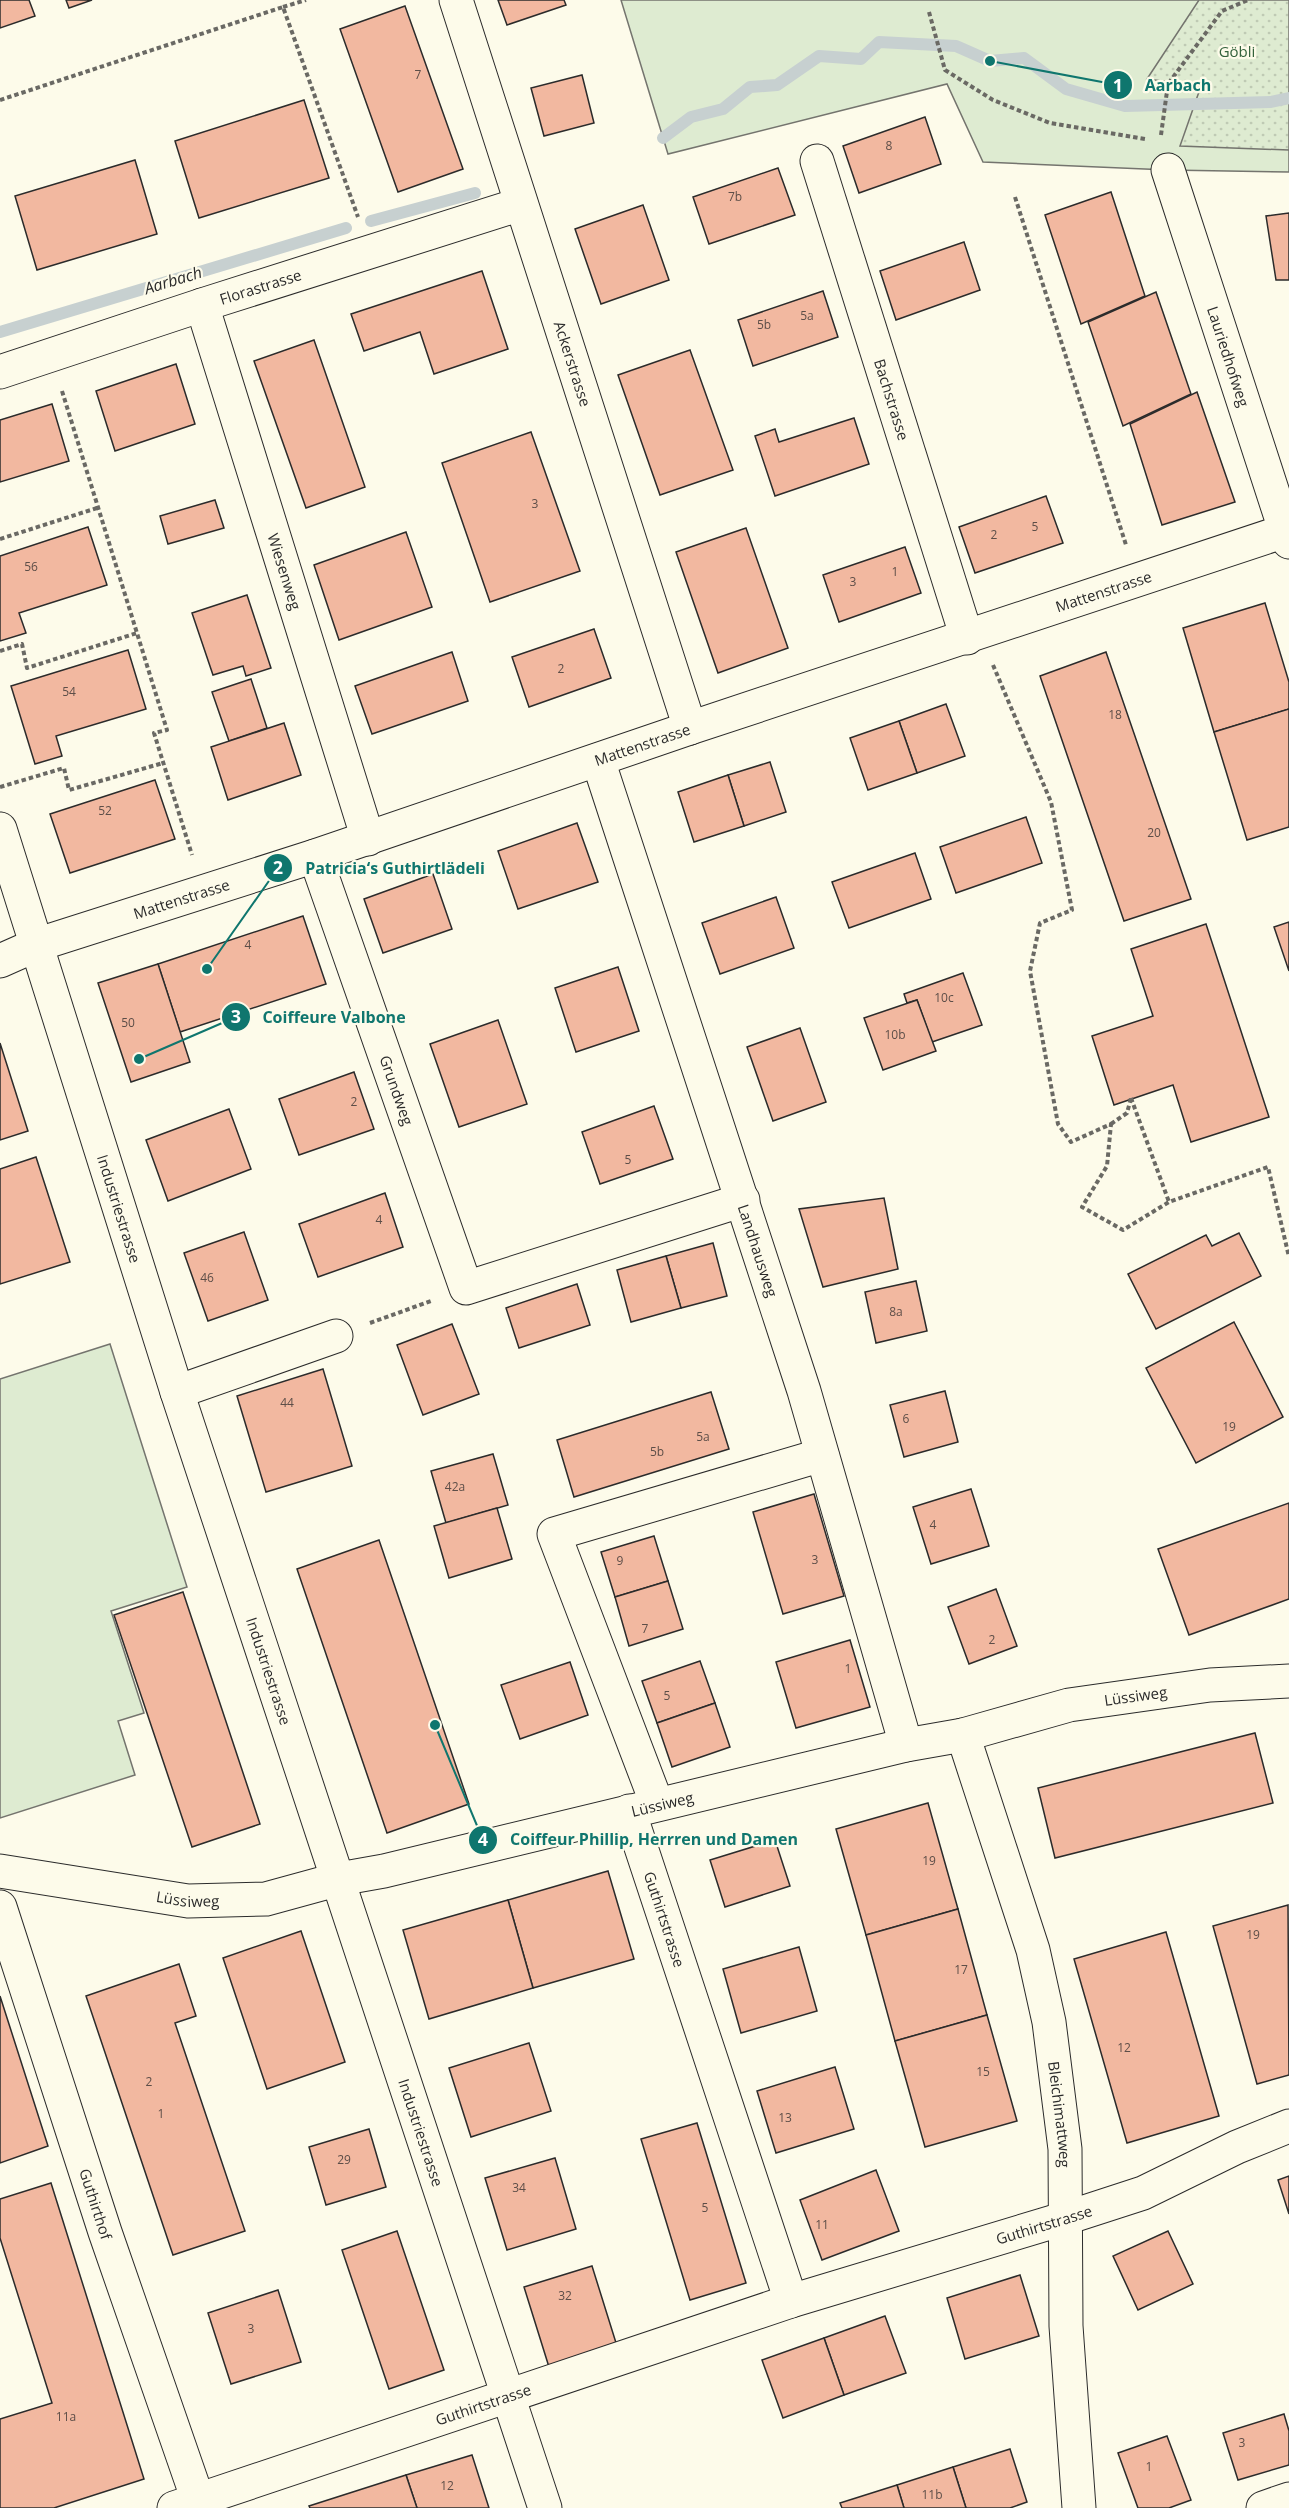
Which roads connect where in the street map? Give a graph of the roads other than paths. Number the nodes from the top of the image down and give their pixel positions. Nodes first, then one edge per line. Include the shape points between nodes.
1 (456, 0) edge
2 (817, 161) dead end
3 (1168, 170) road end
4 (521, 204) junction
5 (202, 304) junction
6 (0, 372) edge
7 (1287, 536) edge
8 (973, 636) junction
9 (690, 728) junction
10 (598, 760) junction
11 (0, 829) edge
12 (368, 839) junction
13 (315, 856) junction
14 (36, 945) junction
15 (0, 961) edge
16 (743, 1200) junction
17 (336, 1336) road end
18 (177, 1392) junction
19 (822, 1455) junction
20 (1289, 1681) edge
21 (963, 1735) junction
22 (906, 1745) junction
23 (643, 1808) junction
24 (0, 1870) edge
25 (339, 1878) junction
26 (0, 1907) edge
27 (1289, 2126) edge
28 (1066, 2218) junction
29 (791, 2301) junction
30 (508, 2397) junction
31 (1289, 2499) edge
32 (186, 2504) edge
33 (545, 2508) edge
34 (1079, 2508) edge
35 (1263, 2508) edge

1 - 4 street, Ackerstrasse
2 - 8 street, Bachstrasse
3 - 7 street, Lauriedhofweg
4 - 5 street, Florastrasse
4 - 9 street, Ackerstrasse
5 - 6 street, Florastrasse
5 - 12 street, Wiesenweg
7 - 8 street, Mattenstrasse via 1137,580
8 - 9 street, Mattenstrasse
9 - 10 street, Mattenstrasse
10 - 12 street, Mattenstrasse
10 - 16 street, Landhausweg
11 - 14 street, Industriestrasse
12 - 13 street, Mattenstrasse
13 - 14 street, Mattenstrasse
13 - 16 street, Grundweg via 466,1288
14 - 15 street, Mattenstrasse
14 - 18 street, Industriestrasse
16 - 19 street, Landhausweg
17 - 18 street
18 - 25 street, Industriestrasse
19 - 22 street, Landhausweg
19 - 23 street, Guthirtstrasse via 555,1534
20 - 21 street, Lüssiweg via 1210,1685 1069,1705
21 - 22 street, Lüssiweg
21 - 28 street, Bleichimattweg via 1033,1950 1049,2022 1065,2149
22 - 23 street, Lüssiweg
23 - 25 street, Lüssiweg via 384,1871
23 - 29 street, Guthirtstrasse
24 - 25 street, Lüssiweg via 188,1901 266,1899
25 - 30 street, Industriestrasse
26 - 32 street, Guthirthof via 105,2232
27 - 28 street, Guthirtstrasse via 1143,2193
28 - 29 street, Guthirtstrasse
28 - 34 street, Bleichimattweg via 1066,2326
29 - 30 street, Guthirtstrasse
30 - 32 street, Guthirtstrasse
30 - 33 street, Industriestrasse
31 - 35 street

